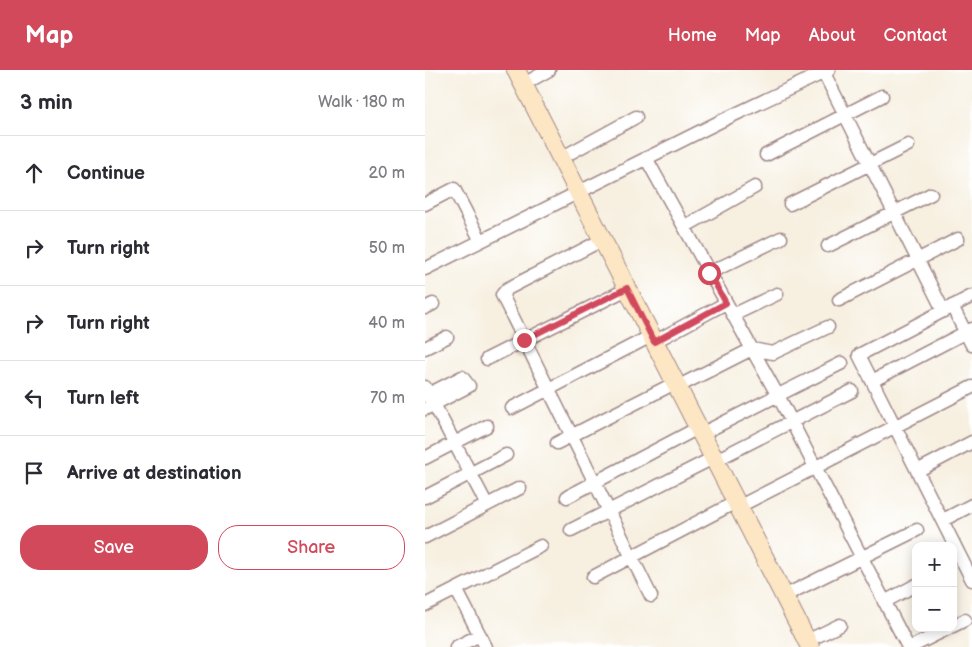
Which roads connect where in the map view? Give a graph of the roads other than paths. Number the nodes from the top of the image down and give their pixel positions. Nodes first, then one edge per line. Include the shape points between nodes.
1 (549, 70) edge
2 (827, 71) edge
3 (520, 77) edge
4 (883, 96) dead end
5 (845, 115) junction
6 (636, 117) dead end
7 (908, 145) dead end
8 (766, 155) dead end
9 (561, 158) junction
10 (646, 158) junction
11 (870, 164) junction
12 (755, 187) dead end
13 (578, 192) junction
14 (931, 194) dead end
15 (425, 204) edge
16 (790, 204) dead end
17 (894, 212) junction
18 (684, 227) junction
19 (781, 238) dead end
20 (602, 240) junction
21 (957, 240) dead end
22 (481, 241) junction
23 (828, 246) dead end
24 (918, 260) junction
25 (425, 269) edge
26 (709, 273) junction
27 (627, 288) junction
28 (777, 294) dead end
29 (972, 296) edge
30 (839, 300) dead end
31 (726, 303) junction
32 (948, 308) junction
33 (733, 315) junction
34 (828, 327) dead end
35 (969, 330) edge
36 (447, 337) dead end
37 (652, 339) junction
38 (524, 340) junction
39 (972, 345) edge
40 (425, 348) edge
41 (752, 349) junction
42 (487, 359) dead end
43 (842, 363) dead end
44 (872, 381) junction
45 (676, 385) junction
46 (972, 387) edge
47 (549, 390) junction
48 (852, 391) dead end
49 (777, 396) junction
50 (427, 398) edge
51 (512, 408) dead end
52 (791, 422) junction
53 (487, 426) dead end
54 (895, 427) junction
55 (699, 431) junction
56 (572, 436) junction
57 (972, 442) edge
58 (454, 443) junction
59 (557, 443) dead end
60 (506, 455) dead end
61 (425, 458) edge
62 (714, 459) junction
63 (815, 468) junction
64 (917, 470) junction
65 (470, 474) junction
66 (595, 483) junction
67 (520, 488) dead end
68 (425, 497) edge
69 (567, 497) dead end
70 (487, 505) junction
71 (737, 505) junction
72 (972, 505) edge
73 (609, 511) junction
74 (943, 520) junction
75 (571, 530) dead end
76 (917, 530) dead end
77 (425, 537) edge
78 (541, 546) dead end
79 (631, 556) junction
80 (861, 557) junction
81 (968, 564) edge
82 (593, 576) dead end
83 (972, 580) edge
84 (914, 587) edge
85 (456, 589) junction
86 (651, 596) dead end
87 (784, 596) junction
88 (884, 602) junction
89 (425, 605) edge
90 (965, 620) dead end
91 (957, 624) edge
92 (840, 625) dead end
93 (941, 632) edge
94 (480, 635) junction
95 (809, 644) edge
96 (456, 647) edge
97 (486, 647) edge
98 (910, 647) edge

1 - 3 street
2 - 5 street
2 - 10 street
3 - 9 street
4 - 5 street
5 - 8 street
5 - 11 street
6 - 9 street
7 - 11 street
9 - 13 street
10 - 13 street
10 - 18 street
11 - 16 street
11 - 17 street
12 - 18 street
13 - 20 street
13 - 22 street
14 - 17 street
15 - 22 street via 454,189
17 - 23 street
17 - 24 street
18 - 26 street
19 - 26 street
20 - 27 street
20 - 38 street via 503,293
21 - 24 street
22 - 25 street
24 - 30 street
24 - 32 street
26 - 31 street
27 - 37 street
27 - 38 street
28 - 33 street
29 - 32 street
31 - 33 street
31 - 37 street
32 - 35 street
32 - 44 street via 859,355
33 - 41 street
34 - 41 street via 773,354
35 - 39 street
35 - 44 street
36 - 40 street
37 - 45 street
37 - 47 street
38 - 42 street
38 - 47 street
41 - 45 street
41 - 49 street
43 - 49 street
44 - 54 street
45 - 55 street
45 - 56 street
46 - 54 street
47 - 51 street
47 - 56 street
48 - 52 street
49 - 52 street
49 - 55 street
50 - 58 street
52 - 62 street
52 - 63 street
53 - 58 street
54 - 63 street
54 - 64 street
55 - 62 street
55 - 66 street
56 - 59 street
56 - 66 street
57 - 64 street
58 - 61 street
58 - 65 street
60 - 65 street
62 - 71 street
62 - 73 street
63 - 71 street
63 - 80 street
64 - 74 street
65 - 68 street
65 - 70 street
66 - 69 street
66 - 73 street
67 - 70 street
70 - 77 street
71 - 79 street
71 - 87 street
72 - 74 street
73 - 75 street
73 - 79 street
74 - 81 street via 952,542
76 - 80 street
78 - 85 street
79 - 82 street
79 - 86 street
80 - 87 street
80 - 88 street
81 - 83 street
84 - 88 street
85 - 89 street
85 - 94 street
87 - 95 street
88 - 98 street
90 - 91 street
92 - 95 street
93 - 98 street
94 - 96 street
94 - 97 street

